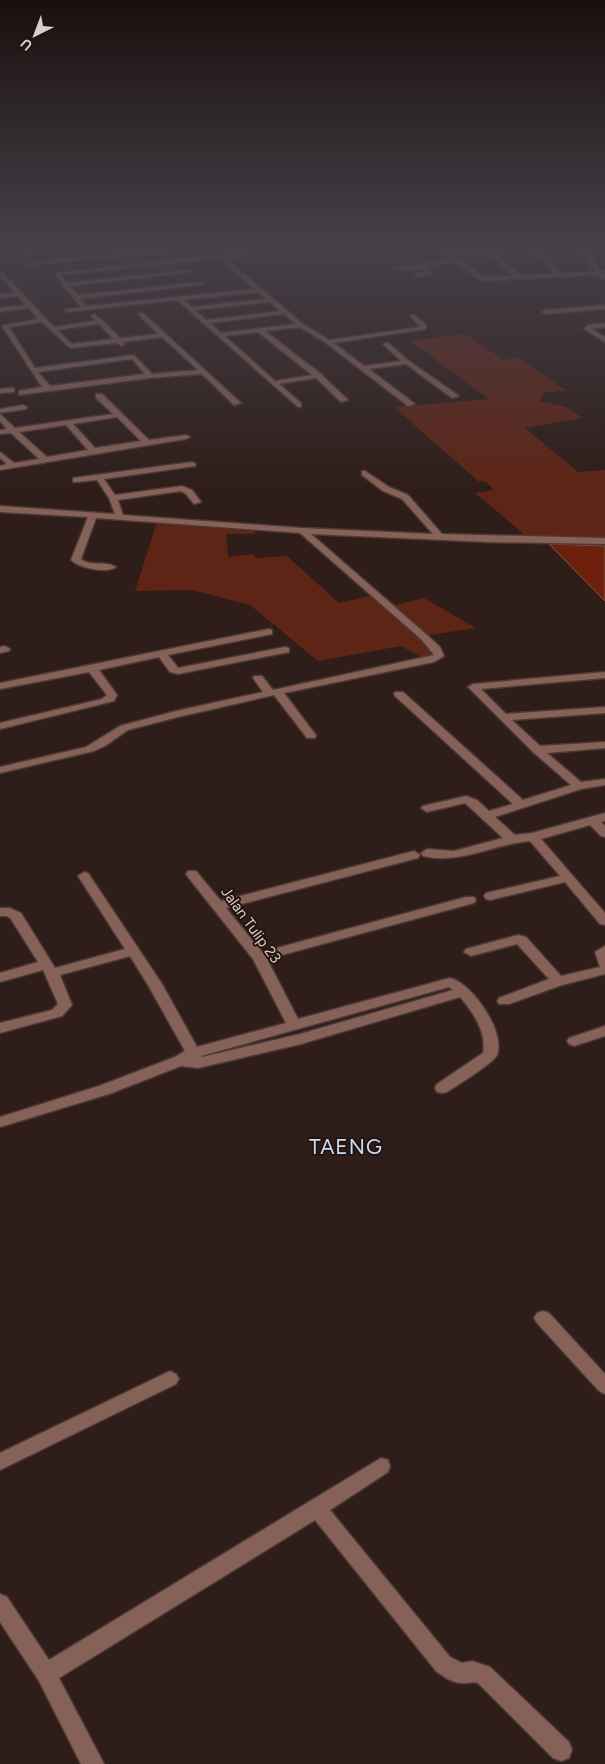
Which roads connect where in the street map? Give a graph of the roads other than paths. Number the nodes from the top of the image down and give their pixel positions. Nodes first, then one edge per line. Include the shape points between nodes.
1 (9, 325) edge
2 (48, 325) edge
3 (78, 325) edge
4 (104, 325) edge
5 (153, 325) edge
6 (208, 325) edge
7 (298, 325) edge
8 (301, 325) edge
9 (423, 325) edge
10 (602, 325) edge
11 (52, 329) junction
12 (259, 330) junction
13 (219, 335) junction
14 (165, 336) junction
15 (605, 340) edge
16 (119, 341) junction
17 (328, 342) junction
18 (386, 344) dead end
19 (134, 357) junction
20 (407, 362) junction
21 (362, 368) junction
22 (33, 370) junction
23 (203, 372) junction
24 (150, 376) junction
25 (318, 376) junction
26 (273, 383) junction
27 (48, 388) junction
28 (12, 390) dead end
29 (0, 391) edge
30 (22, 393) dead end
31 (99, 396) dead end
32 (455, 396) dead end
33 (344, 400) dead end
34 (237, 403) dead end
35 (298, 404) dead end
36 (411, 404) dead end
37 (23, 407) dead end
38 (0, 411) edge
39 (118, 415) junction
40 (0, 416) edge
41 (68, 422) junction
42 (13, 431) junction
43 (0, 432) edge
44 (186, 437) dead end
45 (147, 443) junction
46 (93, 451) junction
47 (0, 454) edge
48 (44, 459) junction
49 (192, 464) dead end
50 (12, 466) junction
51 (0, 468) edge
52 (365, 473) dead end
53 (99, 477) junction
54 (76, 480) dead end
55 (113, 498) junction
56 (197, 502) dead end
57 (0, 509) edge
58 (93, 515) junction
59 (120, 517) junction
60 (302, 531) junction
61 (440, 537) junction
62 (605, 542) edge
63 (111, 567) dead end
64 (269, 632) dead end
65 (285, 650) dead end
66 (162, 654) junction
67 (92, 668) junction
68 (605, 675) edge
69 (258, 678) dead end
70 (0, 686) edge
71 (274, 692) junction
72 (399, 694) dead end
73 (605, 710) edge
74 (504, 717) junction
75 (0, 726) edge
76 (311, 736) dead end
77 (605, 744) edge
78 (537, 750) junction
79 (0, 770) edge
80 (605, 782) edge
81 (579, 786) junction
82 (520, 804) junction
83 (427, 808) dead end
84 (487, 816) junction
85 (605, 817) edge
86 (592, 820) junction
87 (605, 832) edge
88 (533, 837) junction
89 (512, 839) junction
90 (192, 874) dead end
91 (84, 876) dead end
92 (568, 878) junction
93 (490, 896) dead end
94 (470, 900) dead end
95 (218, 906) junction
96 (0, 912) edge
97 (605, 922) edge
98 (605, 950) edge
99 (134, 951) junction
100 (470, 952) dead end
101 (259, 958) junction
102 (605, 964) edge
103 (49, 969) junction
104 (605, 970) edge
105 (0, 978) edge
106 (558, 981) junction
107 (464, 991) junction
108 (504, 1002) dead end
109 (329, 1015) junction
110 (294, 1025) junction
111 (0, 1028) edge
112 (335, 1029) junction
113 (605, 1031) edge
114 (574, 1041) dead end
115 (196, 1058) junction
116 (442, 1088) dead end
117 (0, 1122) edge
118 (544, 1318) dead end
119 (170, 1378) dead end
120 (605, 1386) edge
121 (0, 1462) edge
122 (382, 1466) dead end
123 (318, 1508) junction
124 (0, 1604) edge
125 (46, 1674) junction
126 (561, 1750) dead end
127 (93, 1764) edge

1 - 22 street via 5,326
2 - 11 street
3 - 11 street
4 - 16 street
5 - 14 street
6 - 13 street
7 - 12 street
8 - 17 street
9 - 17 street via 424,328
10 - 15 street via 587,329
11 - 16 street via 70,346
12 - 13 street
12 - 25 street
13 - 26 street
14 - 16 street
14 - 23 street
16 - 19 street
17 - 21 street
18 - 20 street
19 - 22 street
19 - 24 street
20 - 21 street
20 - 32 street
21 - 36 street
22 - 27 street
23 - 24 street
23 - 34 street
24 - 27 street
25 - 26 street
25 - 33 street
26 - 35 street
27 - 30 street
28 - 29 street
31 - 39 street
37 - 38 street
39 - 41 street
39 - 45 street
40 - 42 street
41 - 42 street
41 - 46 street
42 - 43 street
42 - 48 street
44 - 45 street
45 - 46 street
46 - 48 street
47 - 50 street
48 - 50 street
49 - 53 street
50 - 51 street
52 - 61 street via 386,490 405,497
53 - 54 street
53 - 55 street
55 - 56 street via 182,488
55 - 59 street
57 - 58 street
58 - 59 street
58 - 63 street via 76,560 82,565
59 - 60 street
60 - 61 street
60 - 71 street via 424,637 436,649 438,656 434,660
61 - 62 street
64 - 66 street
65 - 66 street via 178,671
66 - 67 street
67 - 70 street
67 - 75 street via 112,695 110,699
68 - 74 street via 473,687
69 - 71 street
71 - 76 street
71 - 79 street via 124,728 90,749
72 - 82 street
73 - 74 street
74 - 78 street
77 - 78 street
78 - 81 street
80 - 81 street
81 - 82 street
82 - 84 street
83 - 84 street via 466,799
84 - 89 street
85 - 86 street
86 - 87 street
86 - 88 street
88 - 89 street
88 - 92 street
89 - 95 street via 454,855 420,854
90 - 95 street, Jalan Tulip 23
91 - 99 street
92 - 93 street
92 - 97 street
94 - 101 street
95 - 101 street, Jalan Tulip 23
96 - 103 street via 16,916
98 - 102 street via 602,952
99 - 103 street
99 - 115 street
100 - 106 street via 518,939
101 - 110 street, Jalan Tulip 23
103 - 105 street
103 - 111 street via 65,1005 62,1010
104 - 106 street
106 - 108 street
107 - 109 street via 454,982 446,982
107 - 112 street
107 - 116 street via 486,1024 492,1039 490,1055
109 - 110 street
109 - 112 street
110 - 115 street
112 - 115 street via 301,1039
113 - 114 street
115 - 117 street
118 - 120 street
119 - 121 street
122 - 123 street
123 - 125 street
123 - 126 street via 443,1664 462,1673 472,1670 483,1674
124 - 125 street
125 - 127 street

